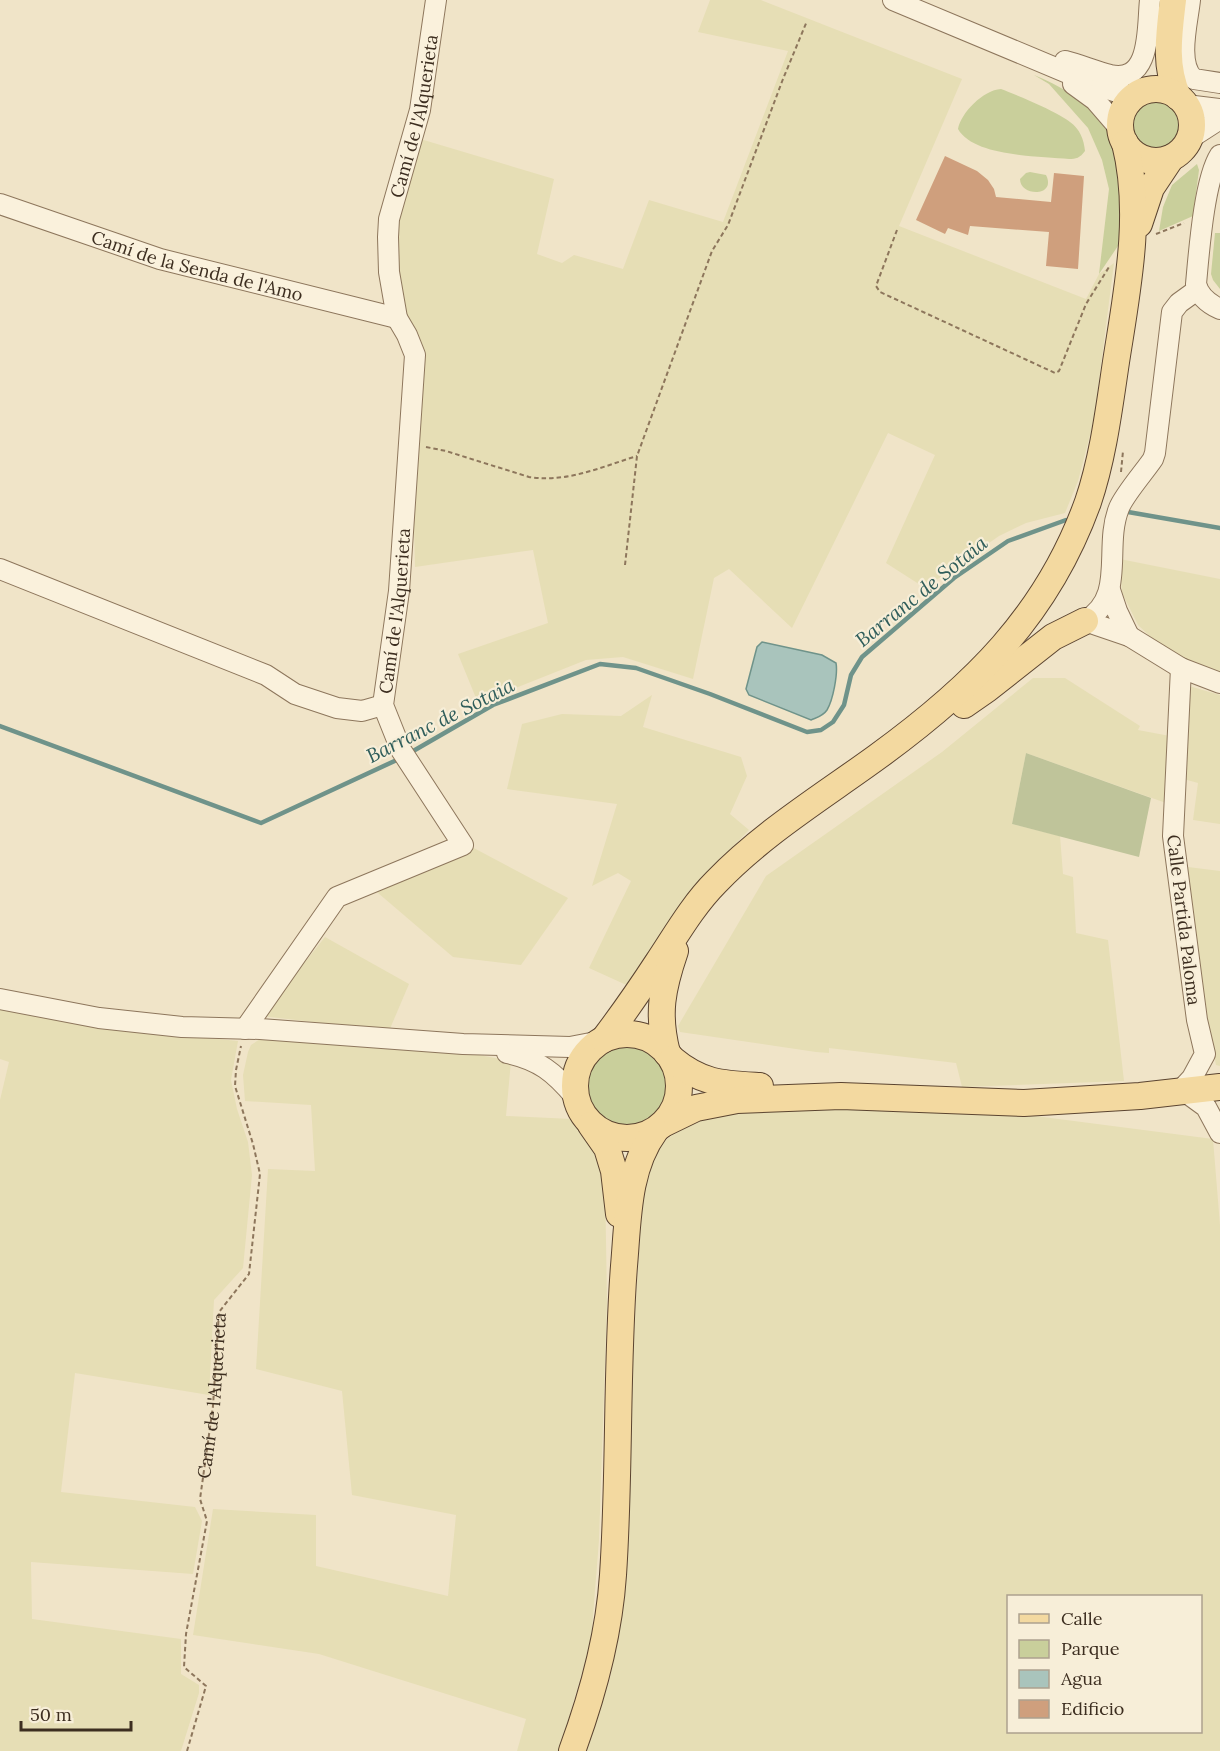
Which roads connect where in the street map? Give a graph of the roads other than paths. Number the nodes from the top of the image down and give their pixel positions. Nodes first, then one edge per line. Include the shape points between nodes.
1 (436, 0) edge
2 (893, 0) edge
3 (1150, 0) edge
4 (1163, 0) edge
5 (1173, 0) edge
6 (1190, 0) edge
7 (1022, 53) junction
8 (1220, 83) edge
9 (1184, 92) junction
10 (1136, 95) junction
11 (1220, 109) edge
12 (1220, 119) edge
13 (1122, 136) junction
14 (1189, 140) junction
15 (1220, 155) edge
16 (1171, 158) junction
17 (0, 204) edge
18 (1138, 247) junction
19 (1197, 290) junction
20 (1220, 309) edge
21 (397, 318) junction
22 (0, 569) edge
23 (1110, 590) junction
24 (1086, 621) junction
25 (1130, 636) junction
26 (1181, 668) junction
27 (1220, 683) edge
28 (383, 705) junction
29 (910, 731) junction
30 (690, 913) junction
31 (0, 999) edge
32 (245, 1029) junction
33 (602, 1040) junction
34 (463, 1044) junction
35 (669, 1056) junction
36 (1220, 1087) edge
37 (1182, 1091) junction
38 (576, 1096) junction
39 (841, 1096) junction
40 (589, 1122) junction
41 (659, 1128) junction
42 (1220, 1133) edge
43 (622, 1297) junction
44 (572, 1751) edge

1 - 21 street, Camí de l'Alquerieta via 420,110 389,219 389,272
2 - 7 street
3 - 7 street via 1144,55 1128,75 1110,75 1059,59
4 - 10 main road via 1157,54
5 - 9 main road via 1170,78
6 - 9 street
7 - 10 street via 1101,87
7 - 13 street via 1082,89 1104,109
8 - 9 street via 1197,80
9 - 10 main road via 1156,89
9 - 11 street
9 - 14 main road via 1191,116
10 - 13 main road via 1121,117
12 - 14 street
13 - 16 main road via 1130,150 1140,157 1151,161
13 - 18 main road
14 - 16 main road
15 - 19 street via 1211,174
16 - 18 main road via 1146,200
17 - 21 street, Camí de la Senda de l'Amo via 160,259
18 - 29 main road via 1100,454 1088,503 1065,555 1032,610 998,654
19 - 20 street
19 - 23 street via 1174,307 1170,316 1159,459 1153,459 1120,505 1112,537
21 - 28 street, Camí de l'Alquerieta via 415,355 399,591
22 - 28 street via 266,675 295,694 337,708 362,711
23 - 24 street via 1101,610
23 - 25 street
24 - 25 street
24 - 29 main road via 1053,637 967,702
25 - 26 street
26 - 27 street
26 - 37 street, Calle Partida Paloma via 1173,836 1205,1054
28 - 32 street, Camí de l'Alquerieta via 405,757 463,845 337,897
29 - 30 main road via 739,859
30 - 33 main road
30 - 35 main road via 662,995 661,1028
31 - 32 street via 99,1018
32 - 34 street
33 - 34 street via 570,1047
33 - 35 main road via 623,1034 643,1036
33 - 38 main road via 586,1053 576,1074
34 - 38 street via 526,1057 556,1075
35 - 39 main road via 684,1069 713,1083 785,1087
35 - 41 main road via 679,1078 677,1102
36 - 37 main road
37 - 39 main road via 1024,1102
37 - 42 street via 1206,1107
38 - 40 main road
39 - 41 main road via 737,1100 696,1108
40 - 41 main road via 604,1134 622,1139 645,1136
40 - 43 main road via 607,1148 614,1171
41 - 43 main road via 644,1148 636,1172 629,1204
43 - 44 main road via 608,1628 596,1682

